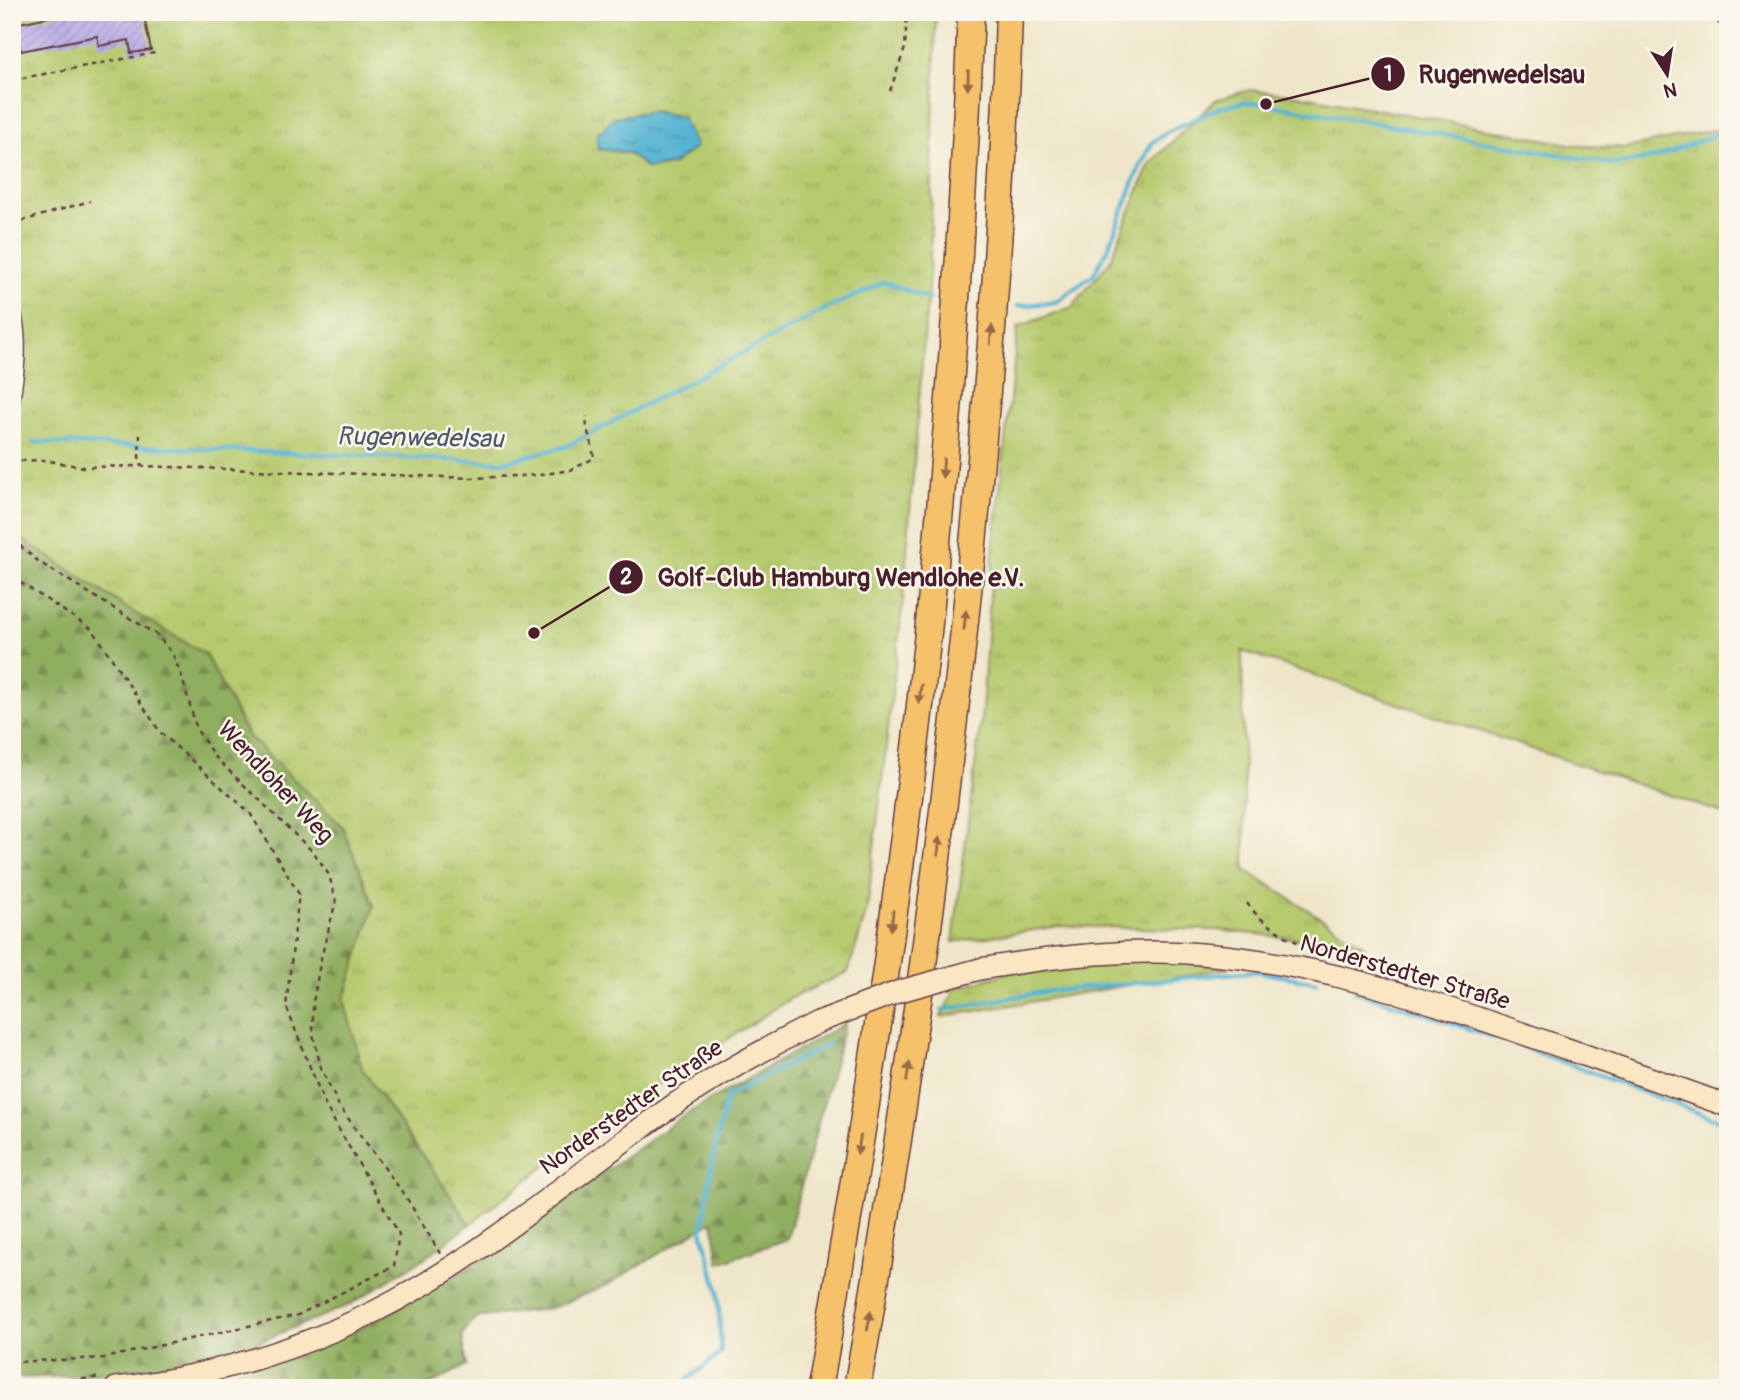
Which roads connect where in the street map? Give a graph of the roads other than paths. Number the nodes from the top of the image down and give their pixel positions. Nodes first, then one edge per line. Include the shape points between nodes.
1 (971, 12) edge
2 (1009, 12) edge
3 (1718, 12) edge
4 (1728, 22) edge
5 (12, 306) edge
6 (12, 402) edge
7 (1728, 1106) edge
8 (111, 1382) edge
9 (819, 1388) edge
10 (857, 1388) edge

1 -> 9 highway via 962,213 928,629 883,994
10 -> 2 highway via 918,1009 970,578 995,274
3 - 4 street
5 - 6 street via 19,349
7 - 8 main road, Norderstedter Straße, bridge via 1396,992 1304,967 1212,954 1155,952 1102,953 981,969 900,991 818,1022 737,1064 682,1098 514,1223 446,1262 416,1289 352,1322 220,1369 174,1380

